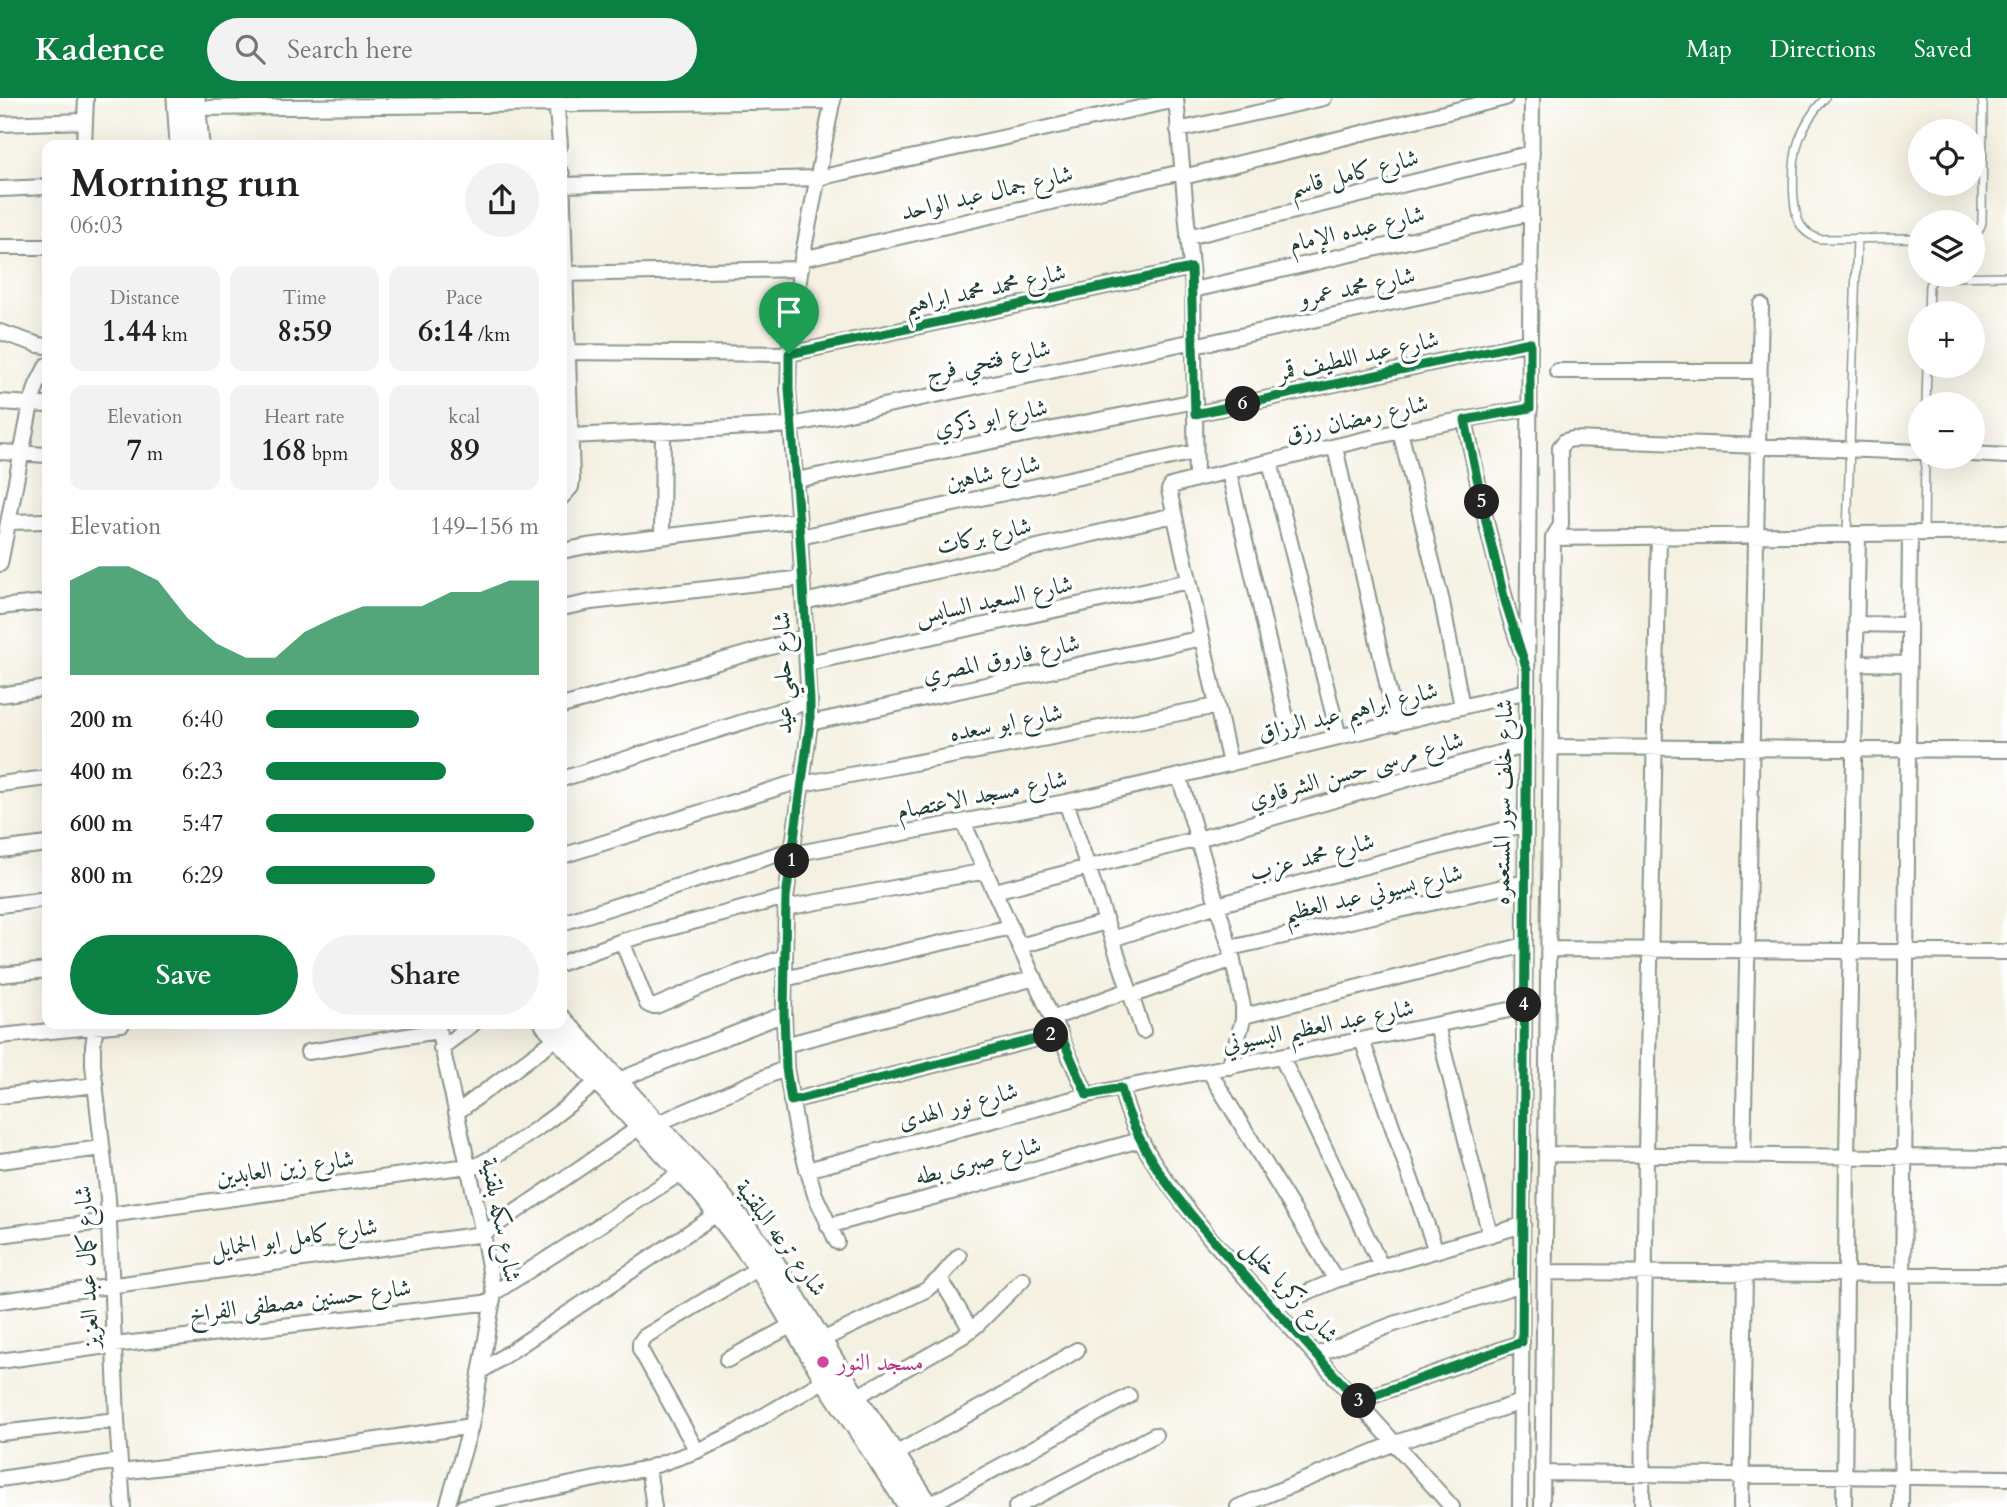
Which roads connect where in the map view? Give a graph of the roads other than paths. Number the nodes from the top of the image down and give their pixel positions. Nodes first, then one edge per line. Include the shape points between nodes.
1 (86, 98) edge
2 (177, 98) edge
3 (1324, 98) edge
4 (1505, 98) edge
5 (1532, 98) edge
6 (1825, 98) edge
7 (1980, 98) edge
8 (833, 99) edge
9 (1176, 99) edge
10 (557, 101) edge
11 (196, 103) edge
12 (85, 121) junction
13 (0, 124) edge
14 (1178, 130) junction
15 (85, 140) edge
16 (180, 140) edge
17 (199, 140) edge
18 (560, 140) edge
19 (1532, 153) junction
20 (1182, 174) junction
21 (818, 178) junction
22 (567, 185) edge
23 (42, 187) edge
24 (0, 189) edge
25 (1982, 210) edge
26 (1531, 213) junction
27 (1188, 237) junction
28 (1908, 238) edge
29 (1857, 239) junction
30 (0, 247) edge
31 (42, 247) edge
32 (802, 264) junction
33 (1191, 268) junction
34 (1531, 272) junction
35 (567, 274) edge
36 (2007, 276) edge
37 (1193, 290) junction
38 (1928, 301) edge
39 (1761, 305) dead end
40 (0, 332) edge
41 (1530, 342) junction
42 (1194, 344) junction
43 (42, 345) edge
44 (567, 352) edge
45 (789, 354) junction
46 (1557, 370) dead end
47 (1759, 371) junction
48 (42, 374) edge
49 (0, 402) edge
50 (32, 404) junction
51 (42, 405) edge
52 (1195, 407) junction
53 (1530, 408) junction
54 (567, 420) edge
55 (1465, 420) junction
56 (792, 425) junction
57 (663, 431) junction
58 (1400, 431) junction
59 (572, 436) junction
60 (1335, 447) junction
61 (1758, 447) junction
62 (1851, 448) junction
63 (1908, 451) edge
64 (0, 452) edge
65 (22, 452) junction
66 (1195, 452) junction
67 (42, 454) edge
68 (1985, 455) edge
69 (2007, 456) edge
70 (1270, 462) junction
71 (1924, 469) edge
72 (1229, 472) junction
73 (1196, 479) junction
74 (796, 480) junction
75 (567, 492) edge
76 (6, 512) edge
77 (1174, 515) junction
78 (42, 520) edge
79 (799, 520) junction
80 (2007, 532) edge
81 (1917, 533) junction
82 (1853, 534) junction
83 (1756, 535) junction
84 (1659, 536) junction
85 (662, 537) junction
86 (800, 537) junction
87 (1553, 538) junction
88 (567, 550) edge
89 (0, 564) edge
90 (803, 578) junction
91 (1189, 581) junction
92 (804, 602) junction
93 (42, 603) edge
94 (0, 607) edge
95 (567, 607) edge
96 (1857, 624) junction
97 (1909, 625) junction
98 (806, 637) junction
99 (1202, 638) junction
100 (808, 663) junction
101 (1856, 663) junction
102 (1908, 664) junction
103 (1527, 670) junction
104 (42, 689) edge
105 (1527, 691) junction
106 (0, 695) edge
107 (810, 701) junction
108 (567, 705) edge
109 (1217, 706) junction
110 (1462, 708) junction
111 (810, 723) junction
112 (1396, 724) junction
113 (1339, 737) junction
114 (1527, 745) junction
115 (1551, 747) junction
116 (1293, 748) junction
117 (1655, 748) junction
118 (1751, 748) junction
119 (1855, 749) junction
120 (1908, 750) junction
121 (2007, 750) edge
122 (1230, 764) junction
123 (1179, 776) junction
124 (567, 777) edge
125 (42, 779) edge
126 (802, 782) junction
127 (0, 784) edge
128 (1066, 802) junction
129 (963, 822) junction
130 (1526, 824) junction
131 (1198, 839) junction
132 (42, 845) edge
133 (0, 850) edge
134 (793, 851) junction
135 (567, 854) edge
136 (1088, 868) junction
137 (986, 871) junction
138 (1525, 882) junction
139 (995, 891) junction
140 (42, 900) edge
141 (785, 902) junction
142 (0, 905) edge
143 (1217, 905) junction
144 (567, 921) edge
145 (1106, 922) junction
146 (1011, 927) junction
147 (1112, 939) junction
148 (622, 941) junction
149 (1525, 945) junction
150 (1020, 946) junction
151 (1549, 949) junction
152 (1650, 950) junction
153 (1747, 951) junction
154 (1851, 951) junction
155 (1906, 952) junction
156 (2007, 952) edge
157 (1231, 953) junction
158 (784, 957) junction
159 (567, 961) edge
160 (42, 971) edge
161 (0, 975) edge
162 (1035, 978) junction
163 (784, 979) junction
164 (1130, 993) junction
165 (1524, 1007) junction
166 (784, 1014) junction
167 (1244, 1016) junction
168 (1053, 1018) junction
169 (1437, 1025) junction
170 (67, 1029) edge
171 (96, 1029) edge
172 (432, 1029) edge
173 (437, 1029) edge
174 (466, 1029) edge
175 (553, 1029) edge
176 (557, 1029) edge
177 (1143, 1031) dead end
178 (1060, 1033) junction
179 (0, 1036) edge
180 (1362, 1040) junction
181 (785, 1045) junction
182 (441, 1048) junction
183 (308, 1052) dead end
184 (1281, 1056) junction
185 (1229, 1067) junction
186 (786, 1068) junction
187 (1209, 1071) junction
188 (607, 1081) junction
189 (96, 1085) junction
190 (1121, 1088) junction
191 (1087, 1095) junction
192 (0, 1096) edge
193 (791, 1101) junction
194 (456, 1112) junction
195 (648, 1125) junction
196 (1140, 1140) junction
197 (102, 1148) junction
198 (1546, 1154) junction
199 (1646, 1155) junction
200 (1743, 1156) junction
201 (1847, 1157) junction
202 (1904, 1157) junction
203 (2007, 1158) edge
204 (0, 1161) edge
205 (468, 1168) junction
206 (807, 1170) junction
207 (681, 1173) junction
208 (718, 1213) junction
209 (109, 1218) junction
210 (1523, 1225) junction
211 (828, 1226) junction
212 (483, 1234) junction
213 (0, 1235) edge
214 (1490, 1235) junction
215 (837, 1242) dead end
216 (1436, 1251) junction
217 (959, 1256) dead end
218 (765, 1264) junction
219 (1381, 1266) junction
220 (1545, 1272) junction
221 (1644, 1273) junction
222 (1745, 1274) junction
223 (1846, 1275) junction
224 (1903, 1275) junction
225 (2007, 1275) edge
226 (940, 1278) junction
227 (1023, 1279) dead end
228 (1336, 1280) junction
229 (1522, 1284) junction
230 (111, 1287) junction
231 (493, 1297) junction
232 (0, 1301) edge
233 (1273, 1307) junction
234 (792, 1325) junction
235 (971, 1330) junction
236 (822, 1340) junction
237 (1522, 1342) junction
238 (114, 1345) junction
239 (1077, 1350) dead end
240 (1316, 1354) junction
241 (727, 1360) dead end
242 (0, 1361) edge
243 (480, 1372) junction
244 (825, 1380) junction
245 (1129, 1396) dead end
246 (856, 1397) junction
247 (1358, 1401) junction
248 (1521, 1402) junction
249 (117, 1420) junction
250 (471, 1426) junction
251 (0, 1433) edge
252 (1155, 1435) dead end
253 (1395, 1443) junction
254 (697, 1451) junction
255 (895, 1454) junction
256 (120, 1466) junction
257 (648, 1468) junction
258 (1543, 1472) junction
259 (1643, 1474) junction
260 (1742, 1475) junction
261 (1844, 1476) junction
262 (1901, 1477) junction
263 (2007, 1478) edge
264 (0, 1479) edge
265 (930, 1506) edge
266 (123, 1507) edge
267 (447, 1507) edge
268 (463, 1507) edge
269 (654, 1507) edge
270 (908, 1507) edge
271 (1016, 1507) edge
272 (1238, 1507) edge
273 (1452, 1507) edge
274 (1520, 1507) edge
275 (1542, 1507) edge
276 (1642, 1507) edge
277 (1741, 1507) edge
278 (1844, 1507) edge
279 (1901, 1507) edge

1 - 12 street
2 - 16 street
3 - 14 street
4 - 20 street, شارع جمال عبد الواحد
5 - 19 street, شارع خلف سور المستعمره
6 - 29 lane via 1807,124 1794,158 1799,222 1820,239
7 - 25 lane
8 - 10 street
8 - 21 street, شارع حلمي عيد
9 - 14 street
9 - 21 street
10 - 11 street
10 - 18 street
11 - 17 street
12 - 13 street
12 - 15 street
14 - 20 street
19 - 26 street, شارع خلف سور المستعمره
19 - 27 street, شارع كامل قاسم
20 - 27 street
20 - 32 street, شارع جمال عبد الواحد
21 - 22 street
21 - 32 street, شارع حلمي عيد
23 - 24 street
26 - 34 street, شارع خلف سور المستعمره
26 - 37 street, شارع عبده الإمام
27 - 33 street
28 - 29 lane
29 - 62 lane
30 - 31 street
32 - 35 street, شارع جمال عبد الواحد
32 - 45 street, شارع حلمي عيد
33 - 37 street
33 - 45 street, شارع محمد محمد ابراهيم
34 - 41 street, شارع خلف سور المستعمره
34 - 42 street, شارع محمد عمرو
36 - 38 lane via 1936,277 1929,285
37 - 42 street
39 - 47 street
40 - 43 street
41 - 52 street, شارع عبد اللطيف قمر
41 - 53 street, شارع خلف سور المستعمره
42 - 52 street
42 - 56 street, شارع فتحي فرج
44 - 45 street, شارع محمد محمد ابراهيم
45 - 56 street, شارع حلمي عيد
46 - 47 street
47 - 61 street
48 - 50 street
49 - 50 street
50 - 51 street
50 - 65 street
52 - 66 street
52 - 74 street, شارع ابو ذكري
53 - 55 street, شارع رمضان رزق
53 - 103 street, شارع خلف سور المستعمره
54 - 59 street
55 - 58 street, شارع رمضان رزق
55 - 103 street via 1505,601
56 - 57 street, شارع فتحي فرج
56 - 74 street, شارع حلمي عيد
57 - 59 street, شارع فتحي فرج
57 - 85 street
58 - 60 street, شارع رمضان رزق
58 - 110 street via 1442,602
59 - 75 street via 572,480
60 - 70 street, شارع رمضان رزق
60 - 112 street
61 - 62 street
61 - 83 street
61 - 87 street via 1569,439 1560,447 1561,525
62 - 63 street
62 - 82 lane
64 - 65 street
65 - 67 street
65 - 76 street
66 - 73 street
66 - 86 street, شارع شاهين
68 - 69 street
70 - 72 street, شارع رمضان رزق
70 - 113 street
71 - 81 lane
72 - 73 street, شارع رمضان رزق
72 - 116 street
73 - 77 street, شارع رمضان رزق via 1170,487
74 - 79 street, شارع حلمي عيد
76 - 78 street
76 - 89 street
77 - 91 street
77 - 92 street, شارع بركات
79 - 85 street
79 - 86 street, شارع حلمي عيد
80 - 81 street
81 - 82 street
81 - 97 street
82 - 83 street
82 - 96 street
83 - 84 street
83 - 118 street
84 - 87 street
84 - 117 street
85 - 88 street
86 - 90 street, شارع حلمي عيد
87 - 115 street
90 - 92 street, شارع حلمي عيد
90 - 95 street
91 - 99 street
91 - 100 street, شارع السعيد السايس
92 - 98 street, شارع حلمي عيد
93 - 94 street
96 - 97 street
96 - 101 street
97 - 102 street
98 - 100 street, شارع حلمي عيد
98 - 108 street
99 - 109 street
99 - 111 street, شارع فاروق المصري
100 - 107 street, شارع حلمي عيد
101 - 102 street
101 - 119 street
102 - 120 street
103 - 105 street, شارع خلف سور المستعمره
104 - 106 street
105 - 110 street, شارع ابراهيم عبد الرزاق
105 - 114 street, شارع خلف سور المستعمره
107 - 111 street, شارع حلمي عيد
107 - 124 street
109 - 122 street
109 - 126 street, شارع ابو سعده
110 - 112 street, شارع ابراهيم عبد الرزاق
111 - 126 street, شارع حلمي عيد
112 - 113 street, شارع ابراهيم عبد الرزاق
113 - 116 street, شارع ابراهيم عبد الرزاق
114 - 130 street, شارع خلف سور المستعمره
114 - 131 street, شارع مرسى حسن الشرقاوي
115 - 117 street
115 - 151 street
116 - 122 street, شارع ابراهيم عبد الرزاق
117 - 118 street
117 - 152 street
118 - 119 street
118 - 153 street
119 - 120 street
119 - 154 street
120 - 121 street
120 - 155 street
122 - 123 street, شارع ابراهيم عبد الرزاق
123 - 128 street, شارع مسجد الاعتصام
123 - 131 street
125 - 127 street
126 - 134 street, شارع حلمي عيد
126 - 135 street, شارع ابو سعده
128 - 129 street, شارع مسجد الاعتصام
128 - 136 street
129 - 134 street, شارع مسجد الاعتصام
129 - 137 street
130 - 138 street, شارع خلف سور المستعمره
130 - 143 street, شارع محمد عزب
131 - 136 street, شارع مرسى حسن الشرقاوي
131 - 143 street
132 - 133 street
134 - 141 street, شارع حلمي عيد
134 - 144 street, شارع مسجد الاعتصام
136 - 139 street, شارع مرسى حسن الشرقاوي
136 - 145 street
137 - 139 street
137 - 141 street
138 - 149 street, شارع خلف سور المستعمره
138 - 157 street, شارع بسيوني عبد العظيم
139 - 146 street
140 - 142 street
141 - 148 street
141 - 158 street, شارع حلمي عيد
143 - 147 street, شارع محمد عزب
143 - 157 street
145 - 147 street
145 - 150 street
146 - 150 street
146 - 163 street
147 - 164 street
148 - 158 street via 646,1004 653,1007
148 - 159 street
149 - 165 street, شارع خلف سور المستعمره
149 - 167 street
150 - 162 street
151 - 152 street
151 - 198 street
152 - 153 street
152 - 199 street
153 - 154 street
153 - 200 street
154 - 155 street
154 - 201 street
155 - 156 street
155 - 202 street
157 - 164 street, شارع بسيوني عبد العظيم
157 - 167 street
158 - 163 street, شارع حلمي عيد
160 - 161 street
162 - 168 street
162 - 181 street
163 - 166 street, شارع حلمي عيد
164 - 168 street, شارع بسيوني عبد العظيم
164 - 177 street
165 - 169 street, شارع عبد العظيم البسيوني
165 - 210 street, شارع خلف سور المستعمره
166 - 181 street, شارع حلمي عيد
166 - 188 street, شارع زين العابدين
167 - 185 street
168 - 178 street
169 - 180 street, شارع عبد العظيم البسيوني
169 - 214 street
170 - 179 street
171 - 189 street, شارع كمال عبد العزيز
172 - 183 street
173 - 182 street, شارع سكه بلقنية
174 - 182 street
175 - 194 street
176 - 188 street, شارع ترعه البلقنية
178 - 191 street
178 - 193 street
180 - 184 street, شارع عبد العظيم البسيوني
180 - 216 street
181 - 186 street, شارع حلمي عيد
182 - 194 street, شارع سكه بلقنية
184 - 185 street, شارع عبد العظيم البسيوني
184 - 219 street
185 - 187 street, شارع عبد العظيم البسيوني
186 - 193 street, شارع حلمي عيد
186 - 195 street
187 - 190 street, شارع عبد العظيم البسيوني
187 - 228 street
188 - 195 street, شارع ترعه البلقنية
188 - 205 street, شارع زين العابدين via 507,1150
189 - 192 street
189 - 197 street, شارع كمال عبد العزيز
190 - 191 street, شارع نور الهدى
190 - 196 street, شارع زكريا خليل
191 - 206 street, شارع نور الهدى
193 - 206 street, شارع حلمي عيد
194 - 205 street, شارع سكه بلقنية
195 - 207 street, شارع ترعه البلقنية
195 - 212 street
195 - 218 street, شارع ترعه البلقنية via 726,1202
196 - 211 street, شارع صبرى بطه
196 - 233 street, شارع زكريا خليل via 1203,1228
197 - 204 street
197 - 209 street, شارع كمال عبد العزيز
198 - 199 street
198 - 220 street
199 - 200 street
199 - 221 street
200 - 201 street
201 - 202 street
201 - 223 street
202 - 203 street
202 - 224 street
205 - 209 street, شارع زين العابدين
205 - 212 street, شارع سكه بلقنية
206 - 211 street, شارع حلمي عيد
207 - 208 street, شارع ترعه البلقنية
207 - 231 street
208 - 218 street, شارع ترعه البلقنية
208 - 243 street
209 - 213 street, شارع زين العابدين
209 - 230 street, شارع كمال عبد العزيز
210 - 214 street
210 - 229 street, شارع خلف سور المستعمره
211 - 215 street, شارع حلمي عيد
212 - 230 street, شارع كامل ابو الحمايل
212 - 231 street, شارع سكه بلقنية
214 - 216 street
216 - 219 street
217 - 226 street
218 - 234 street, شارع ترعه البلقنية
218 - 236 street, شارع ترعه البلقنية
218 - 254 street via 640,1343
219 - 228 street
220 - 221 street
220 - 258 street
221 - 222 street
221 - 259 street
222 - 223 street
222 - 260 street
223 - 224 street
223 - 261 street
224 - 225 street
224 - 262 street
226 - 235 street
226 - 236 street via 913,1298
227 - 235 street
228 - 233 street
229 - 237 street, شارع خلف سور المستعمره
229 - 240 street
230 - 232 street, شارع كامل ابو الحمايل
230 - 238 street, شارع كمال عبد العزيز
231 - 238 street, شارع حسنين مصطفى الفراخ
231 - 243 street, شارع سكه بلقنية
233 - 240 street, شارع زكريا خليل
234 - 241 street
234 - 244 street, شارع ترعه البلقنية
235 - 246 street
236 - 246 street, شارع ترعه البلقنية
237 - 247 street
237 - 248 street, شارع خلف سور المستعمره
238 - 242 street, شارع حسنين مصطفى الفراخ
238 - 249 street, شارع كمال عبد العزيز
239 - 255 street
240 - 247 street, شارع زكريا خليل
243 - 250 street, شارع سكه بلقنية
244 - 254 street
244 - 270 street, شارع ترعه البلقنية
245 - 265 street
246 - 255 street, شارع ترعه البلقنية
247 - 253 street, شارع زكريا خليل
248 - 253 street
248 - 274 street, شارع خلف سور المستعمره
249 - 251 street
249 - 256 street, شارع كمال عبد العزيز
250 - 256 street via 316,1449
250 - 267 street, شارع سكه بلقنية
252 - 271 street
253 - 272 street
253 - 273 street, شارع زكريا خليل
254 - 257 street
255 - 265 street, شارع ترعه البلقنية
256 - 264 street
256 - 266 street, شارع كمال عبد العزيز
257 - 268 street
257 - 269 street
258 - 259 street
258 - 275 street
259 - 260 street
259 - 276 street
260 - 261 street
260 - 277 street
261 - 262 street
261 - 278 street
262 - 263 street
262 - 279 street

